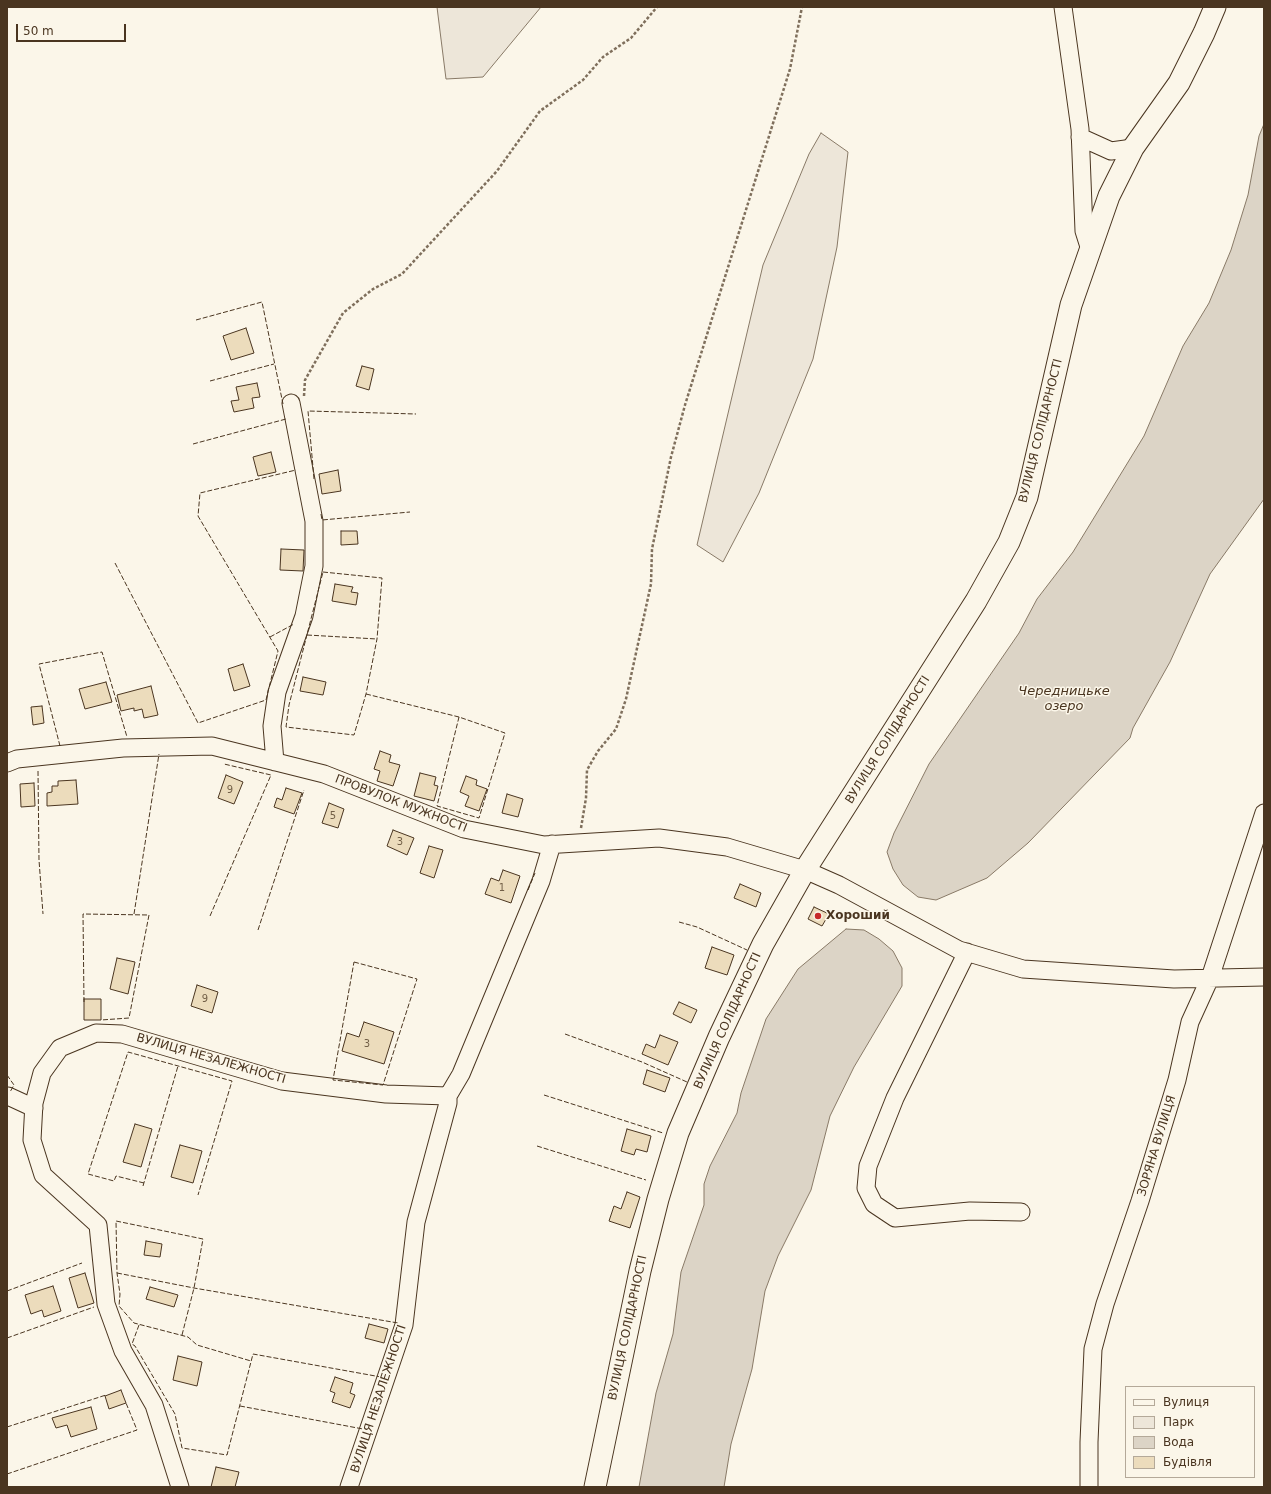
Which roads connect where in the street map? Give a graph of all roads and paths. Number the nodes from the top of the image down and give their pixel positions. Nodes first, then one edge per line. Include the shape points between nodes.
1 (657, 7) edge
2 (802, 7) edge
3 (1064, 7) edge
4 (1215, 7) edge
5 (1080, 137) junction
6 (1132, 148) junction
7 (1090, 250) junction
8 (297, 402) joint
9 (275, 762) junction
10 (7, 763) edge
11 (1264, 813) edge
12 (579, 843) junction
13 (552, 844) junction
14 (805, 870) junction
15 (967, 952) junction
16 (1264, 977) edge
17 (1210, 978) junction
18 (8, 1096) dead end
19 (448, 1096) junction
20 (34, 1108) junction
21 (1021, 1212) dead end
22 (180, 1487) edge
23 (349, 1487) edge
24 (594, 1487) edge
25 (1089, 1487) edge

1 - 8 path via 631,38 603,57 583,80 540,111 497,171 402,274 373,289 343,313 305,380
2 - 12 path via 790,69 705,339 671,457 652,549 651,584 626,699 616,729 587,770 586,798
3 - 5 street
4 - 6 main road, ВУЛИЦЯ СОЛІДАРНОСТІ via 1178,83
5 - 6 street via 1111,151
5 - 7 street via 1084,231
6 - 7 main road, ВУЛИЦЯ СОЛІДАРНОСТІ via 1109,196
7 - 14 main road, ВУЛИЦЯ СОЛІДАРНОСТІ via 1071,305 1027,497 1009,542 976,601
8 - 9 street via 314,522 314,566 304,616 277,692 272,726
9 - 10 street, ПРОВУЛОК МУЖНОСТІ via 212,746 123,748 17,759
9 - 13 street, ПРОВУЛОК МУЖНОСТІ via 324,774 464,829 544,845
11 - 17 street, ЗОРЯНА ВУЛИЦЯ
12 - 13 street, ПРОВУЛОК МУЖНОСТІ
12 - 14 street, ПРОВУЛОК МУЖНОСТІ via 659,838 728,847
13 - 19 street via 541,881 461,1074
14 - 15 street, ПРОВУЛОК МУЖНОСТІ
14 - 24 main road, ВУЛИЦЯ СОЛІДАРНОСТІ via 763,944 678,1133 640,1271
15 - 17 street, ПРОВУЛОК МУЖНОСТІ via 1023,969 1174,979
15 - 21 street via 895,1098 868,1166 866,1188 874,1204 895,1218 970,1211
16 - 17 street, ПРОВУЛОК МУЖНОСТІ
17 - 25 street, ЗОРЯНА ВУЛИЦЯ via 1190,1022 1177,1080 1140,1201 1104,1304 1093,1349
18 - 20 street
19 - 20 street, ВУЛИЦЯ НЕЗАЛЕЖНОСТІ via 386,1094 282,1081 122,1034 96,1033 60,1048 42,1073
19 - 23 street, ВУЛИЦЯ НЕЗАЛЕЖНОСТІ via 416,1222 404,1325
20 - 22 street, ВУЛИЦЯ НЕЗАЛЕЖНОСТІ via 32,1140 43,1175 98,1225 106,1304 123,1351 154,1405

